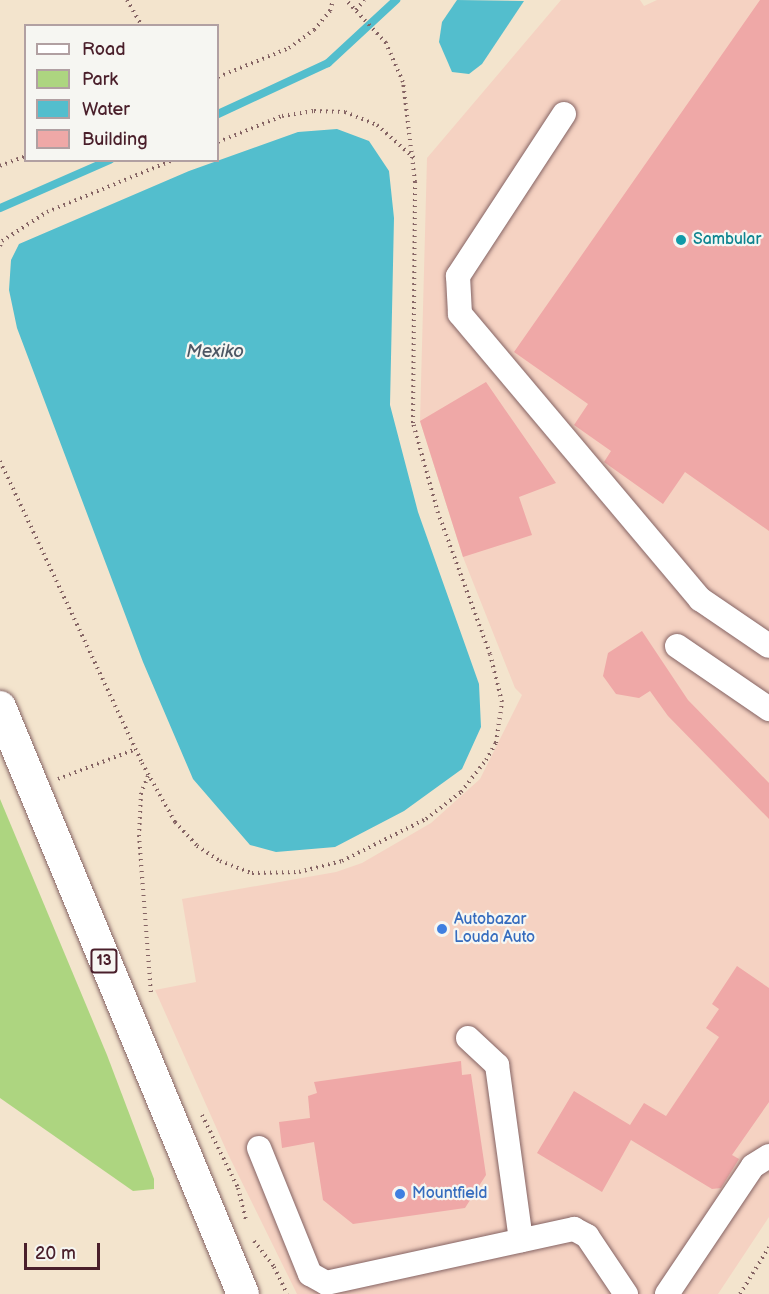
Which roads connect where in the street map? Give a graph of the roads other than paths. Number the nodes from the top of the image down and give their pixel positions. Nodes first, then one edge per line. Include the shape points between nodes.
1 (564, 114) dead end
2 (677, 646) dead end
3 (769, 646) edge
4 (0, 707) edge
5 (769, 709) edge
6 (468, 1038) dead end
7 (259, 1149) dead end
8 (769, 1156) edge
9 (522, 1240) junction
10 (243, 1294) edge
11 (626, 1294) edge
12 (667, 1294) edge

1 - 3 lane via 458,276 460,314 700,599
2 - 5 lane
4 - 10 main road, 13
6 - 9 lane via 497,1065
7 - 9 lane via 310,1274 326,1283
8 - 12 lane via 753,1166
9 - 11 lane via 574,1228 587,1236

